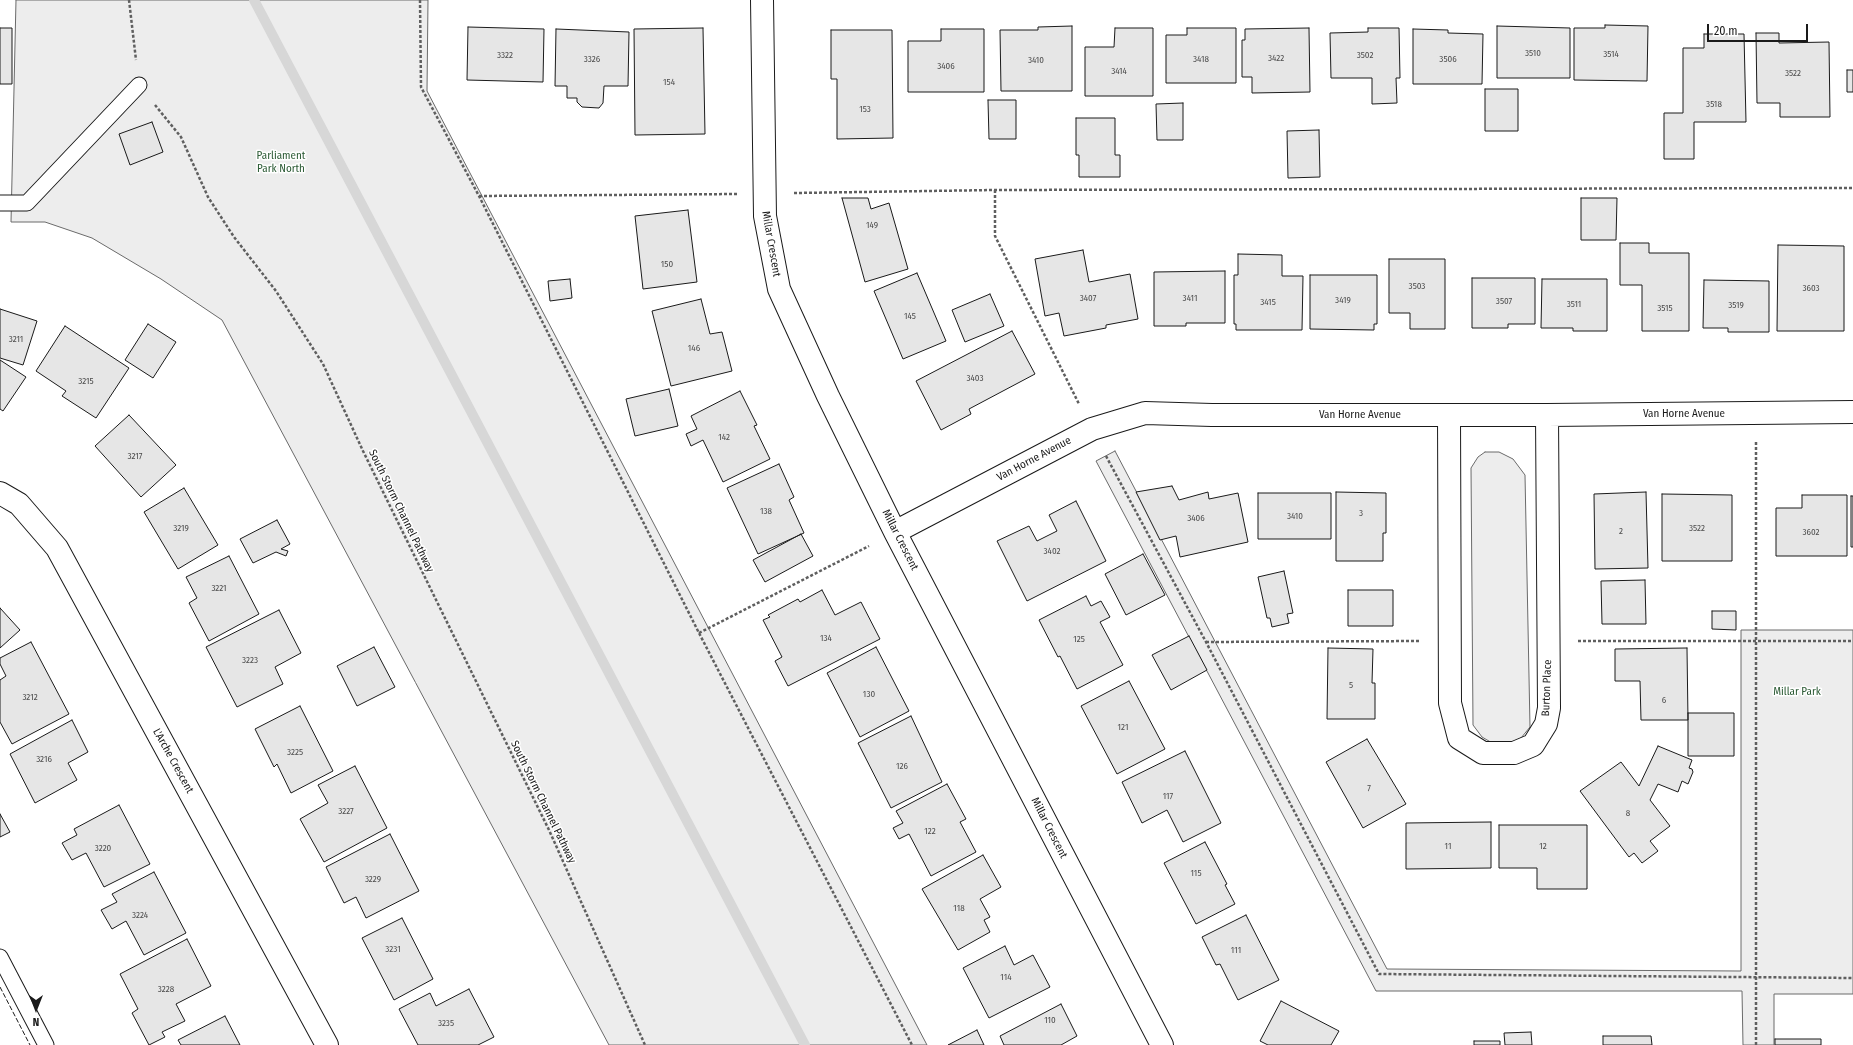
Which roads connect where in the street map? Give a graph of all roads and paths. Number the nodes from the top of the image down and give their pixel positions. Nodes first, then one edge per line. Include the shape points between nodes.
1 (129, 0) edge
2 (420, 0) edge
3 (762, 0) edge
4 (139, 85) junction
5 (1853, 188) edge
6 (995, 190) junction
7 (764, 194) junction
8 (479, 196) junction
9 (0, 203) edge
10 (1853, 412) edge
11 (1756, 413) junction
12 (1449, 414) junction
13 (1547, 414) junction
14 (1092, 429) junction
15 (0, 493) edge
16 (895, 532) junction
17 (699, 634) junction
18 (1853, 640) edge
19 (1450, 641) junction
20 (1548, 641) junction
21 (1755, 641) junction
22 (1206, 642) junction
23 (0, 957) edge
24 (1756, 978) junction
25 (1853, 978) edge
26 (46, 1045) edge
27 (327, 1045) edge
28 (645, 1045) edge
29 (912, 1045) edge
30 (1162, 1045) edge
31 (1756, 1045) edge

1 - 4 path
2 - 8 path via 421,87
3 - 7 street, Millar Crescent
4 - 9 lane via 27,203
4 - 28 path, South Storm Channel Pathway via 181,137 208,197 234,237 276,292 323,364 549,830
5 - 6 path
6 - 7 path
6 - 14 path via 995,236
7 - 8 path
7 - 16 street, Millar Crescent via 765,216 779,289
8 - 17 path
10 - 11 street, Van Horne Avenue
11 - 13 street, Van Horne Avenue
11 - 21 path
12 - 13 street, Van Horne Avenue
12 - 14 street, Van Horne Avenue via 1145,413
12 - 19 street, Burton Place
13 - 20 street, Burton Place
14 - 16 street, Van Horne Avenue
14 - 22 path
15 - 27 street, L'Arche Crescent via 19,504 57,548
16 - 17 path
16 - 30 street, Millar Crescent
17 - 29 path
18 - 21 path
19 - 20 street, Burton Place via 1450,703 1459,738 1484,752 1514,752 1533,745 1546,724 1549,708
19 - 22 path
20 - 21 path
21 - 24 path
22 - 24 path via 1379,974
23 - 26 lane
24 - 25 path
24 - 31 path

